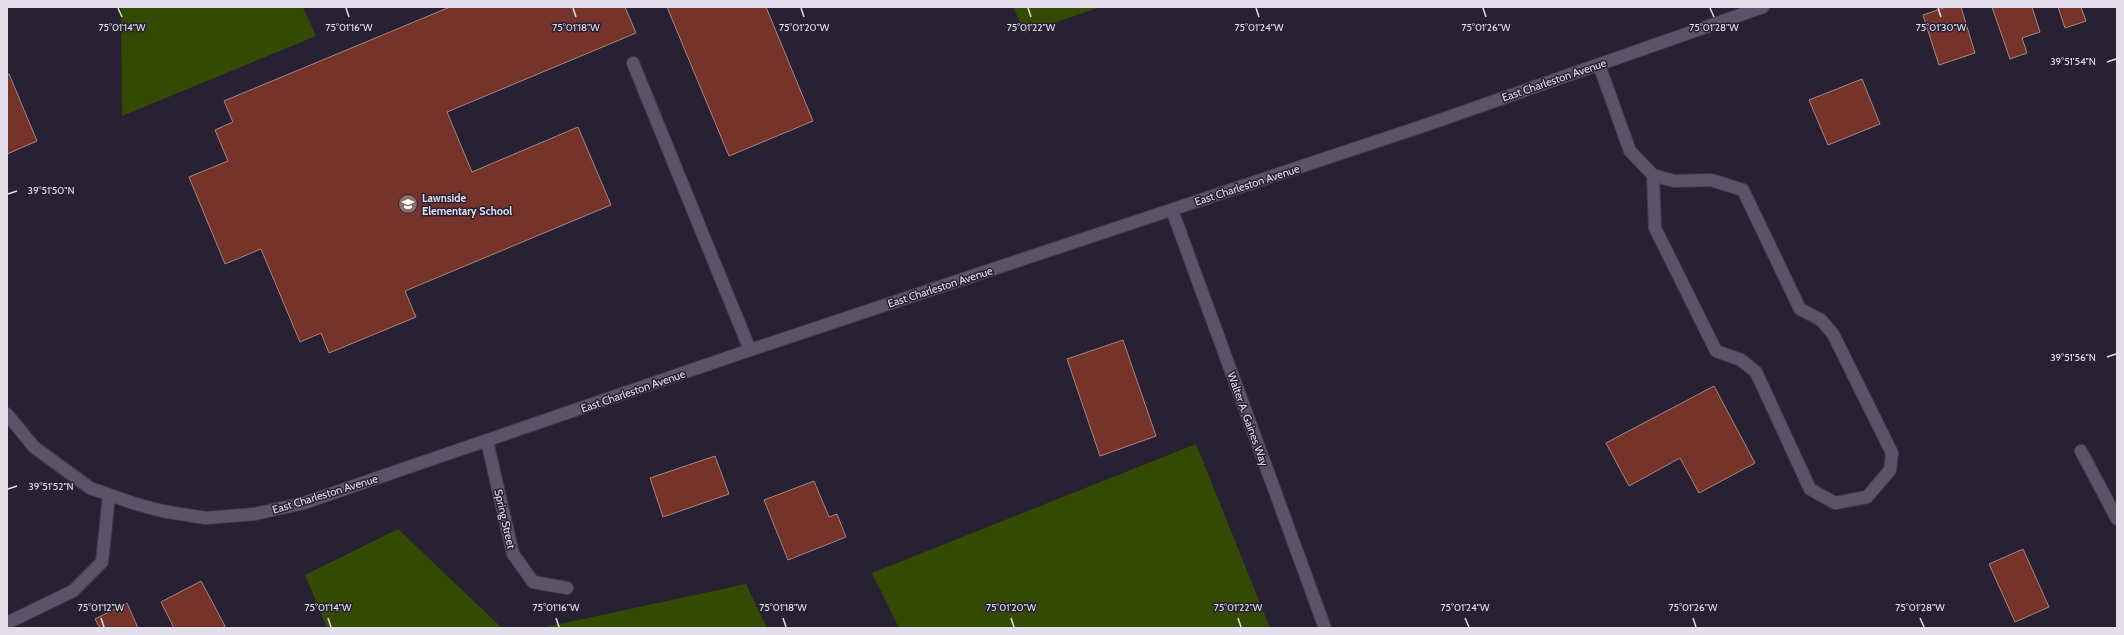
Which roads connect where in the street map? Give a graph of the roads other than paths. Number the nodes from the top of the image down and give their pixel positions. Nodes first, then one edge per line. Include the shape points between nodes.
1 (1763, 7) edge
2 (633, 63) dead end
3 (1599, 65) junction
4 (1653, 175) junction
5 (1172, 210) junction
6 (750, 350) junction
7 (7, 414) edge
8 (487, 441) junction
9 (2081, 451) dead end
10 (109, 496) junction
11 (2117, 519) edge
12 (567, 588) dead end
13 (7, 623) edge
14 (1325, 628) edge

1 - 3 street, East Charleston Avenue
2 - 6 street
3 - 4 street via 1630,152
3 - 5 street, East Charleston Avenue
4 - 4 street via 1674,181 1711,180 1743,190 1800,309 1821,320 1833,334 1892,452 1890,470 1867,497 1835,503 1810,488 1756,372 1741,360 1716,350 1655,228
5 - 6 street, East Charleston Avenue
5 - 14 street, Walter A. Gaines Way
6 - 8 street, East Charleston Avenue
7 - 10 street, East Charleston Avenue via 34,447 90,488
8 - 10 street, East Charleston Avenue via 304,503 255,514 206,518 162,511
8 - 12 street, Spring Street via 513,554 533,582
9 - 11 street
10 - 13 street via 102,562 73,591

